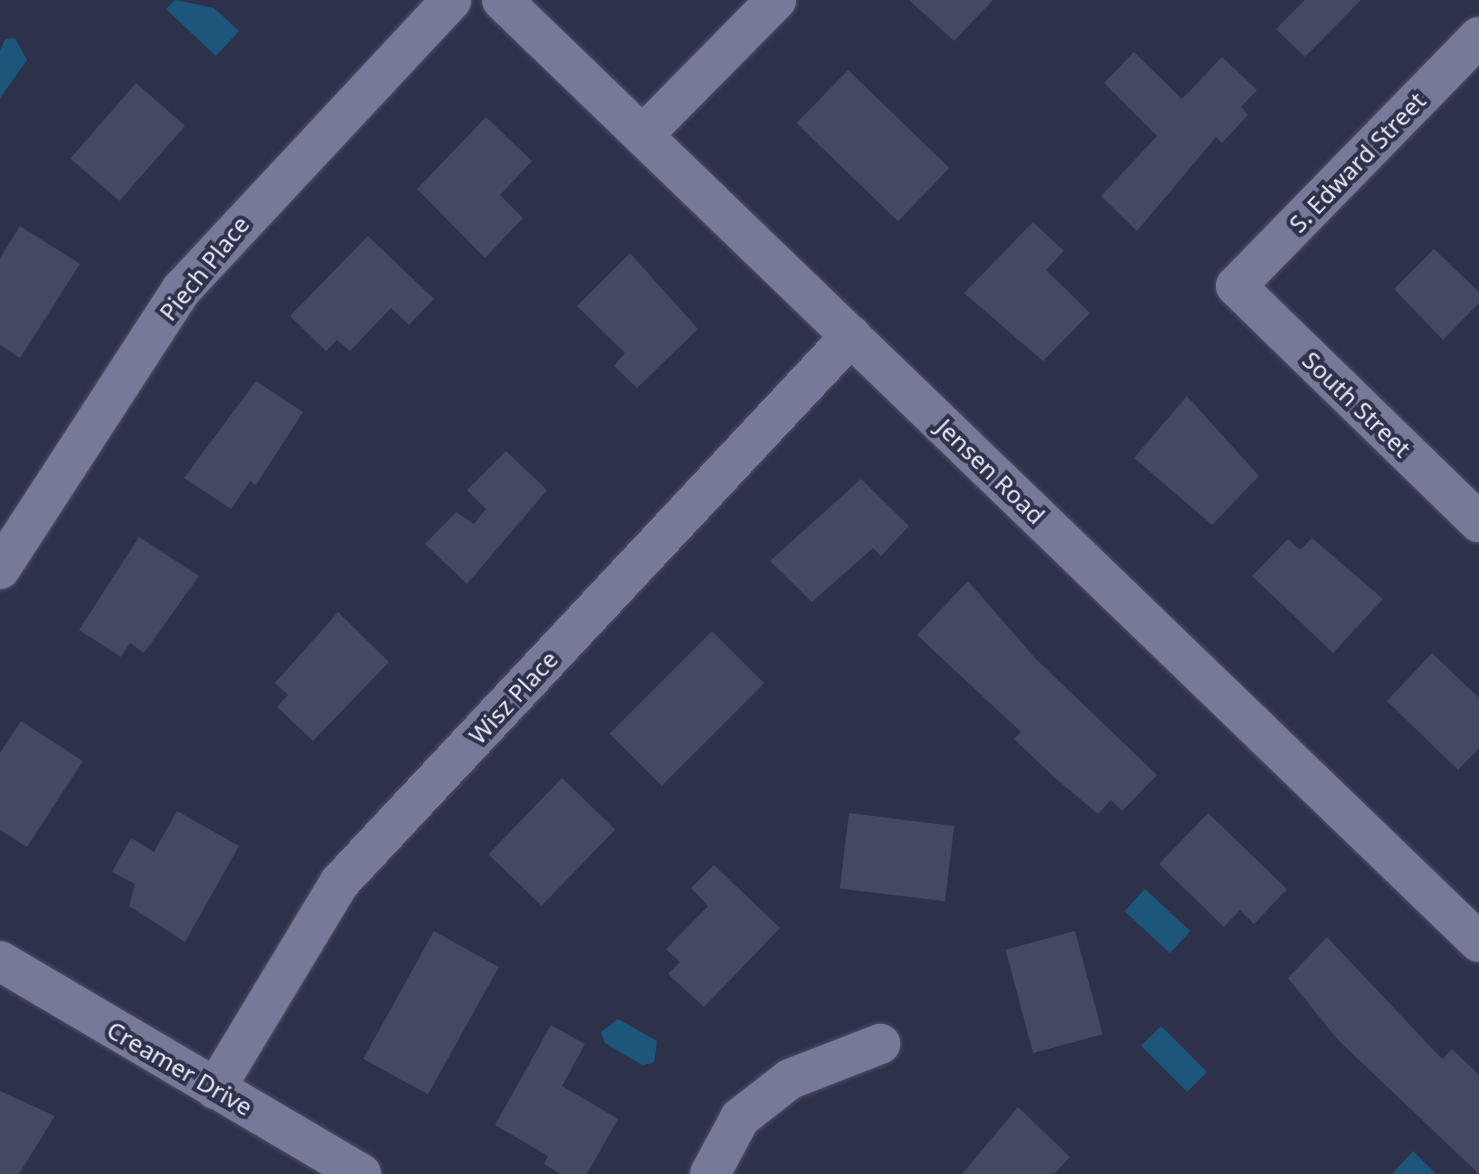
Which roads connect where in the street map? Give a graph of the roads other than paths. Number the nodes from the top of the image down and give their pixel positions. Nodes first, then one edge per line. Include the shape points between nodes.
1 (451, 0) edge
2 (502, 0) edge
3 (776, 0) edge
4 (1479, 37) edge
5 (645, 133) junction
6 (1236, 286) joint
7 (851, 336) junction
8 (1479, 522) edge
9 (0, 569) edge
10 (1479, 942) edge
11 (0, 961) edge
12 (880, 1044) dead end
13 (215, 1089) junction
14 (361, 1174) edge
15 (710, 1174) edge

1 - 9 street, Piech Place via 190,279
2 - 5 street, Jensen Road
3 - 5 street
4 - 6 street, S. Edward Street
5 - 7 street, Jensen Road
6 - 8 street, South Street
7 - 10 street, Jensen Road
7 - 13 street, Wisz Place via 340,882
11 - 13 street, Creamer Drive
12 - 15 street via 790,1079 740,1118
13 - 14 street, Creamer Drive

